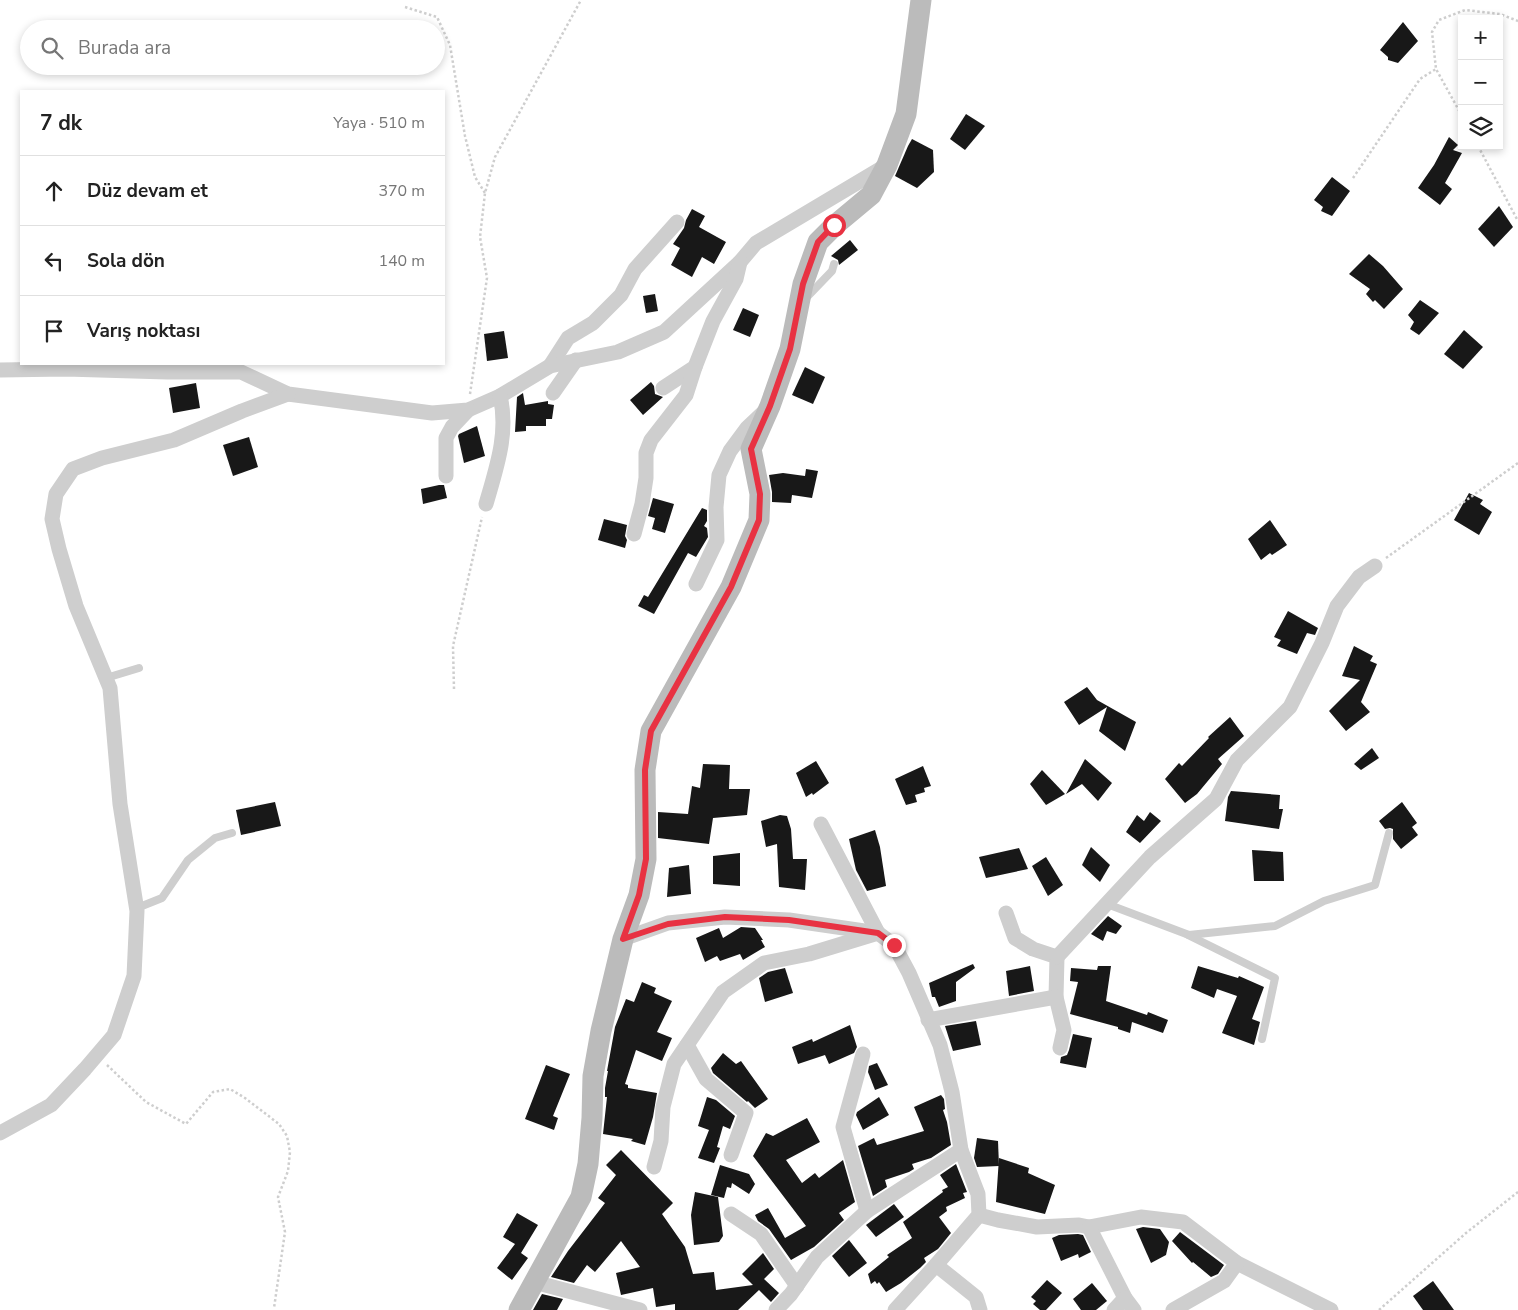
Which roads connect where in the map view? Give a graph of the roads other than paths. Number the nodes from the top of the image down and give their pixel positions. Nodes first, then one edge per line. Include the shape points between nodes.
1 (921, 0) edge
2 (887, 165) junction
3 (677, 222) dead end
4 (740, 262) junction
5 (834, 264) dead end
6 (799, 305) junction
7 (576, 360) junction
8 (550, 366) junction
9 (696, 367) junction
10 (0, 370) edge
11 (662, 388) dead end
12 (553, 393) dead end
13 (288, 394) junction
14 (500, 396) junction
15 (770, 406) junction
16 (468, 410) junction
17 (446, 476) dead end
18 (486, 504) road end
19 (634, 534) dead end
20 (1375, 566) road end
21 (696, 584) dead end
22 (139, 668) dead end
23 (106, 678) junction
24 (821, 824) dead end
25 (232, 833) dead end
26 (1389, 833) dead end
27 (1107, 904) junction
28 (137, 908) junction
29 (1006, 913) dead end
30 (1177, 930) junction
31 (878, 933) junction
32 (623, 939) junction
33 (1057, 957) junction
34 (1056, 997) junction
35 (928, 1020) junction
36 (1262, 1040) dead end
37 (687, 1045) junction
38 (1060, 1048) dead end
39 (863, 1054) dead end
40 (0, 1133) edge
41 (961, 1150) junction
42 (732, 1155) dead end
43 (654, 1167) dead end
44 (867, 1211) junction
45 (731, 1214) dead end
46 (979, 1215) junction
47 (1089, 1227) junction
48 (1237, 1263) junction
49 (936, 1265) junction
50 (534, 1282) junction
51 (797, 1286) junction
52 (1130, 1304) edge
53 (519, 1310) edge
54 (640, 1310) edge
55 (776, 1310) edge
56 (895, 1310) edge
57 (980, 1310) edge
58 (1114, 1310) edge
59 (1173, 1310) edge
60 (1331, 1310) edge

1 - 2 main road via 906,114
2 - 4 street via 756,243
2 - 6 main road via 871,195 818,242
3 - 8 street via 635,269 621,295 593,323 568,338
4 - 7 street via 664,332 618,352
4 - 9 street via 736,279 713,321
5 - 6 lane via 832,271
6 - 15 main road via 790,349
7 - 8 street
7 - 12 street
8 - 14 street
9 - 11 street
9 - 19 street via 686,395 651,440 646,453 646,478
10 - 13 street via 241,372
13 - 16 street via 432,413
13 - 23 street via 174,440 102,458 74,469 56,494 52,519 59,549 76,606
14 - 16 street
14 - 18 street via 504,432
15 - 21 street via 746,428 719,475 717,540
15 - 32 main road via 751,449 760,494 759,520 731,587 651,731 645,770 646,859 639,895
16 - 17 street via 446,438
20 - 27 street via 1359,577 1337,606 1290,707 1237,760 1216,799 1150,857
22 - 23 lane
23 - 28 street via 110,688 120,804
24 - 31 street
25 - 28 lane via 215,838 188,860 162,898
26 - 30 lane via 1375,885 1324,901 1275,926 1189,935
27 - 30 lane
27 - 33 street
28 - 40 street via 134,976 114,1035 51,1105
29 - 33 street via 1015,938
30 - 36 lane via 1275,978
31 - 32 street via 789,920 725,917 668,924
31 - 35 street via 894,945
31 - 37 street via 809,954 764,963 723,992
32 - 50 main road via 593,1076 588,1164 581,1197
33 - 34 street
34 - 35 street
34 - 38 street via 1064,1030
35 - 41 street via 940,1045 952,1092
37 - 42 street via 706,1079 746,1113
37 - 43 street via 674,1064 663,1107 661,1141
39 - 44 street via 843,1127
41 - 44 street
41 - 46 street via 978,1194
44 - 51 street via 817,1257
45 - 51 street via 761,1234
46 - 47 street via 1037,1227
46 - 49 street
47 - 48 street via 1141,1217 1183,1222
47 - 52 street
48 - 59 street via 1224,1281
48 - 60 street
49 - 56 street
49 - 57 street via 976,1297
50 - 53 main road
50 - 54 street
51 - 55 street
52 - 58 street

